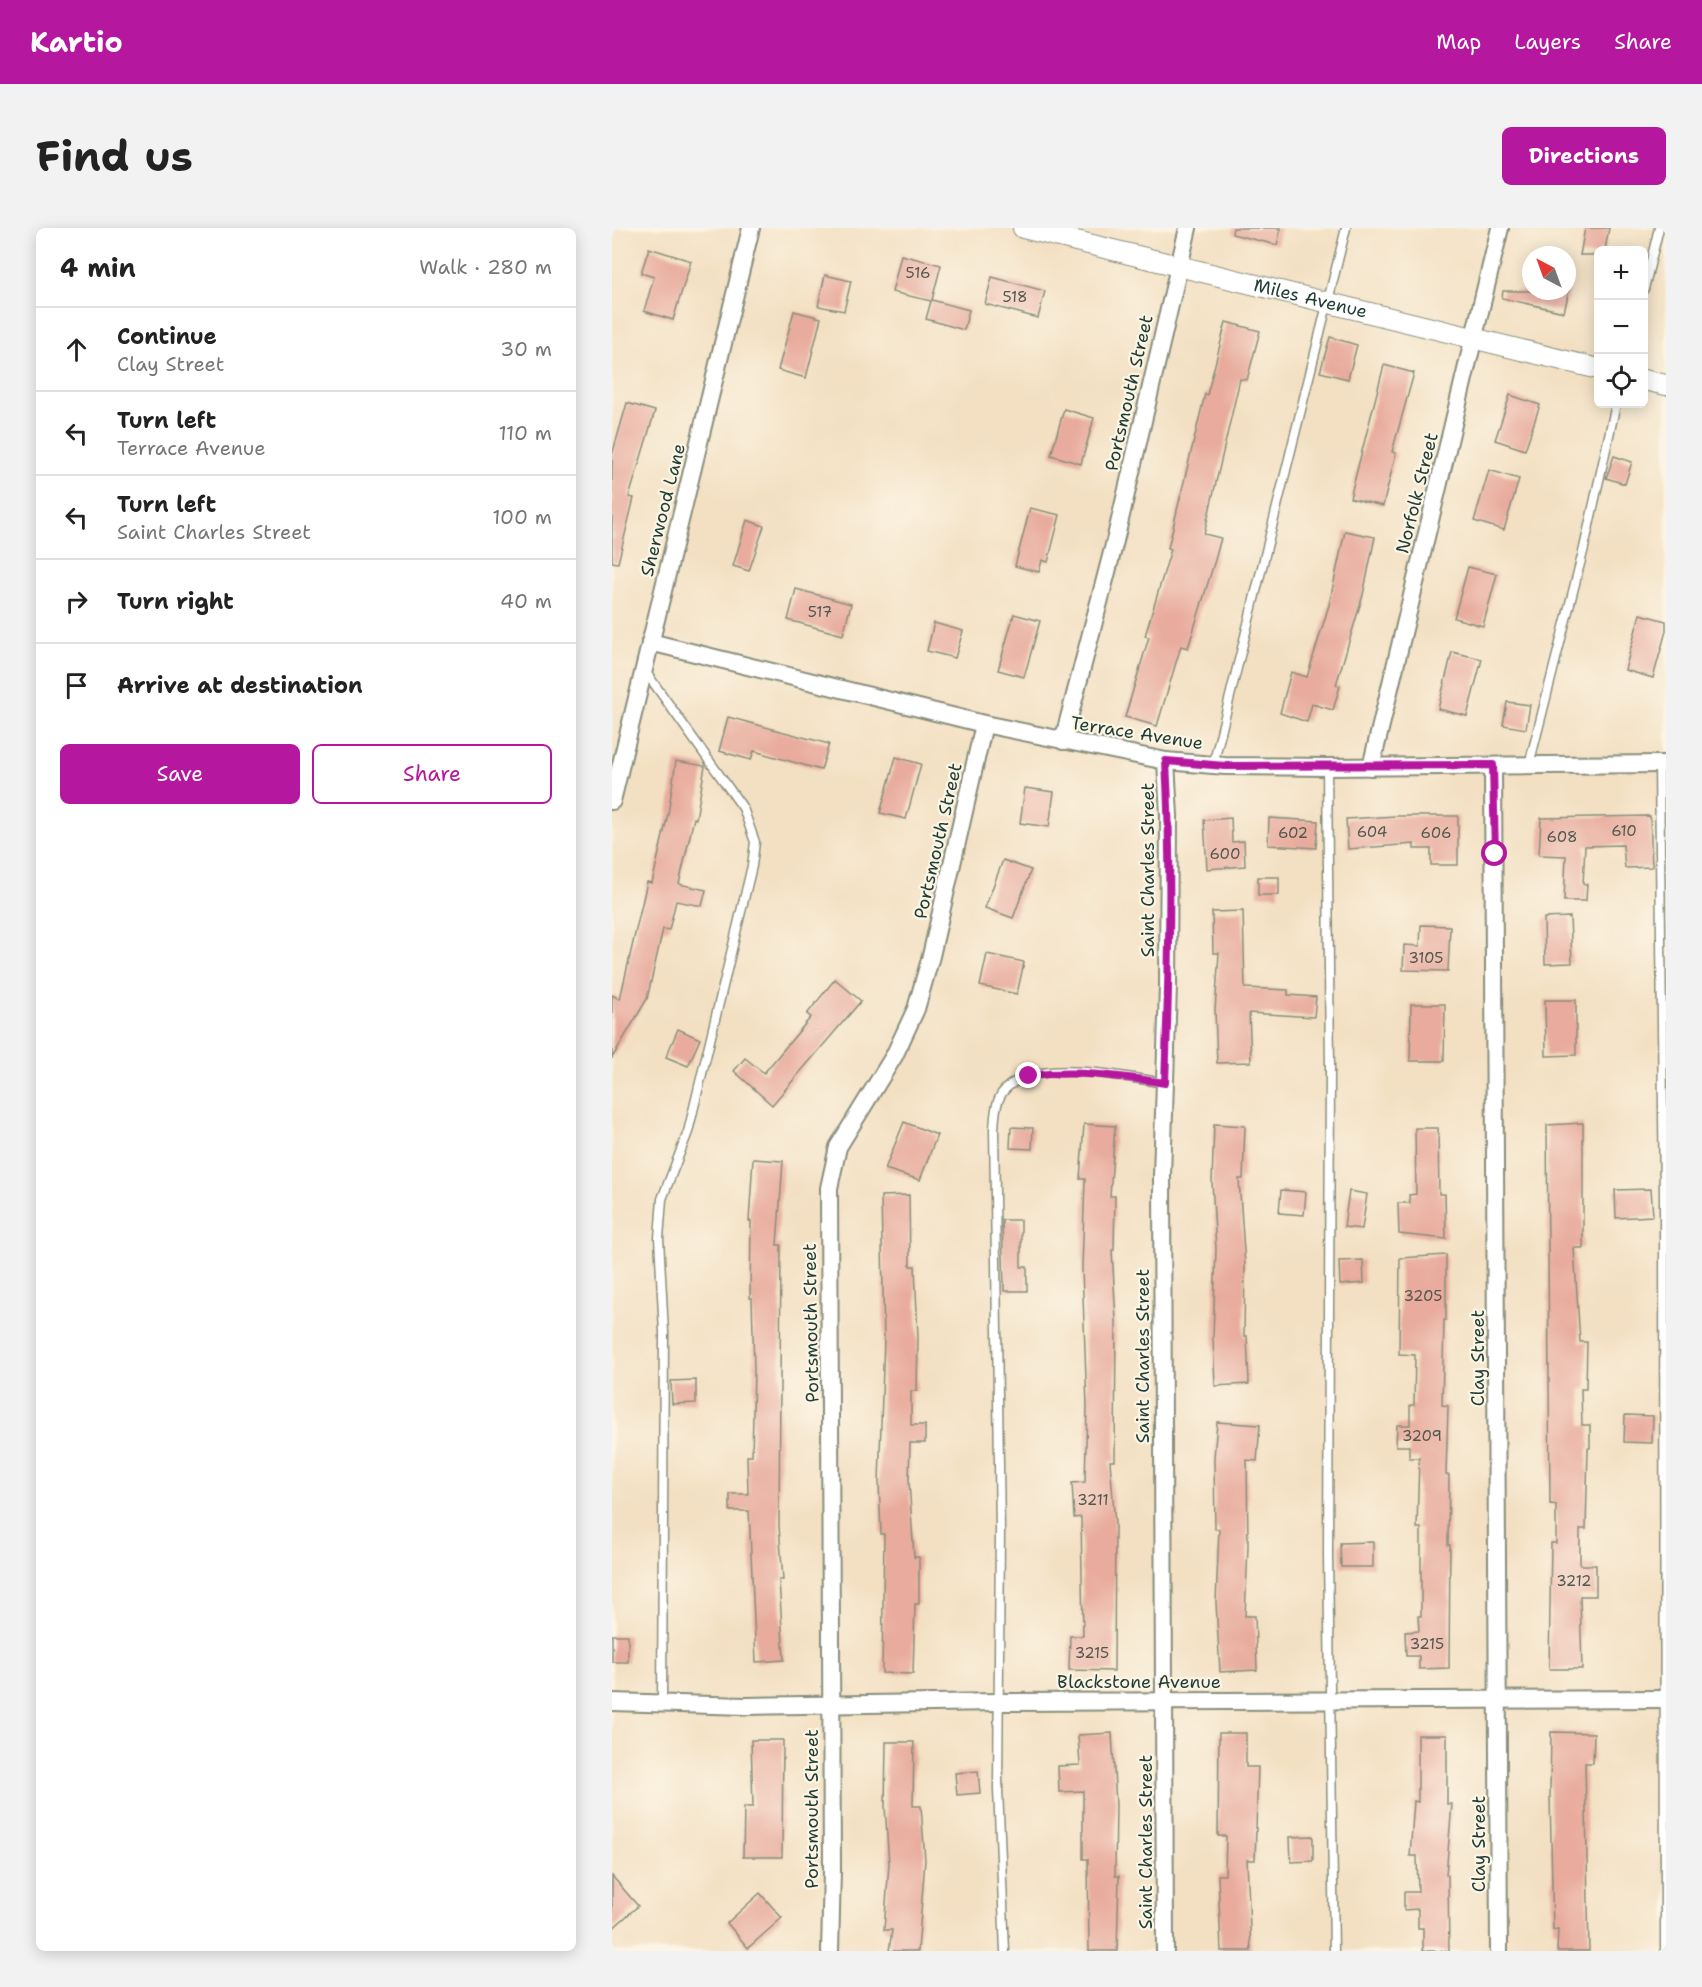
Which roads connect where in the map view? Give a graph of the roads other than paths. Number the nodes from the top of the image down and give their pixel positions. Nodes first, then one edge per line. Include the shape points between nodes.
1 (751, 228) edge
2 (1023, 228) edge
3 (1188, 228) edge
4 (1346, 228) edge
5 (1500, 228) edge
6 (1659, 228) edge
7 (1179, 266) junction
8 (1648, 273) edge
9 (1326, 303) junction
10 (1474, 339) junction
11 (1594, 368) edge
12 (1648, 381) edge
13 (1666, 385) edge
14 (1615, 408) edge
15 (650, 642) junction
16 (643, 668) junction
17 (984, 724) junction
18 (1063, 741) junction
19 (1166, 761) junction
20 (1663, 764) edge
21 (1213, 765) junction
22 (1493, 765) junction
23 (1529, 765) junction
24 (1327, 767) junction
25 (1371, 767) junction
26 (612, 801) edge
27 (1165, 1083) junction
28 (1665, 1699) edge
29 (1498, 1700) junction
30 (1332, 1701) junction
31 (612, 1702) edge
32 (998, 1702) junction
33 (1165, 1702) junction
34 (662, 1704) junction
35 (831, 1705) junction
36 (830, 1951) edge
37 (1005, 1951) edge
38 (1165, 1951) edge
39 (1334, 1951) edge
40 (1499, 1951) edge
41 (1665, 1951) edge

1 - 15 street, Sherwood Lane
2 - 7 street, Miles Avenue
3 - 7 street, Portsmouth Street
4 - 9 lane
5 - 10 street, Norfolk Street
6 - 8 lane
7 - 9 street, Miles Avenue
7 - 18 street, Portsmouth Street via 1115,541
9 - 10 street, Miles Avenue
9 - 21 lane
10 - 11 street, Miles Avenue
10 - 25 street, Norfolk Street
12 - 13 street
14 - 23 lane
15 - 16 street, Sherwood Lane
15 - 17 street, Terrace Avenue
16 - 26 street, Sherwood Lane
16 - 34 lane via 743,808 755,842 688,1132 662,1199
17 - 18 street, Terrace Avenue
17 - 35 street, Portsmouth Street via 916,1009 894,1056 838,1147 829,1188
18 - 19 street, Terrace Avenue
19 - 21 street, Terrace Avenue
19 - 27 street, Saint Charles Street
20 - 23 street, Terrace Avenue
20 - 28 lane
21 - 24 street, Terrace Avenue
22 - 23 street, Terrace Avenue
22 - 25 street, Terrace Avenue
22 - 29 street, Clay Street
24 - 25 street, Terrace Avenue
24 - 30 lane via 1328,1556
27 - 32 lane via 1091,1072 1050,1073 1013,1083 996,1106
27 - 33 street, Saint Charles Street via 1161,1176
28 - 29 street, Blackstone Avenue
28 - 41 lane
29 - 30 street, Blackstone Avenue
29 - 40 street, Clay Street
30 - 33 street, Blackstone Avenue
30 - 39 lane
31 - 34 street, Blackstone Avenue
32 - 33 street, Blackstone Avenue
32 - 35 street, Blackstone Avenue
32 - 37 lane
33 - 38 street, Saint Charles Street
34 - 35 street, Blackstone Avenue
35 - 36 street, Portsmouth Street

